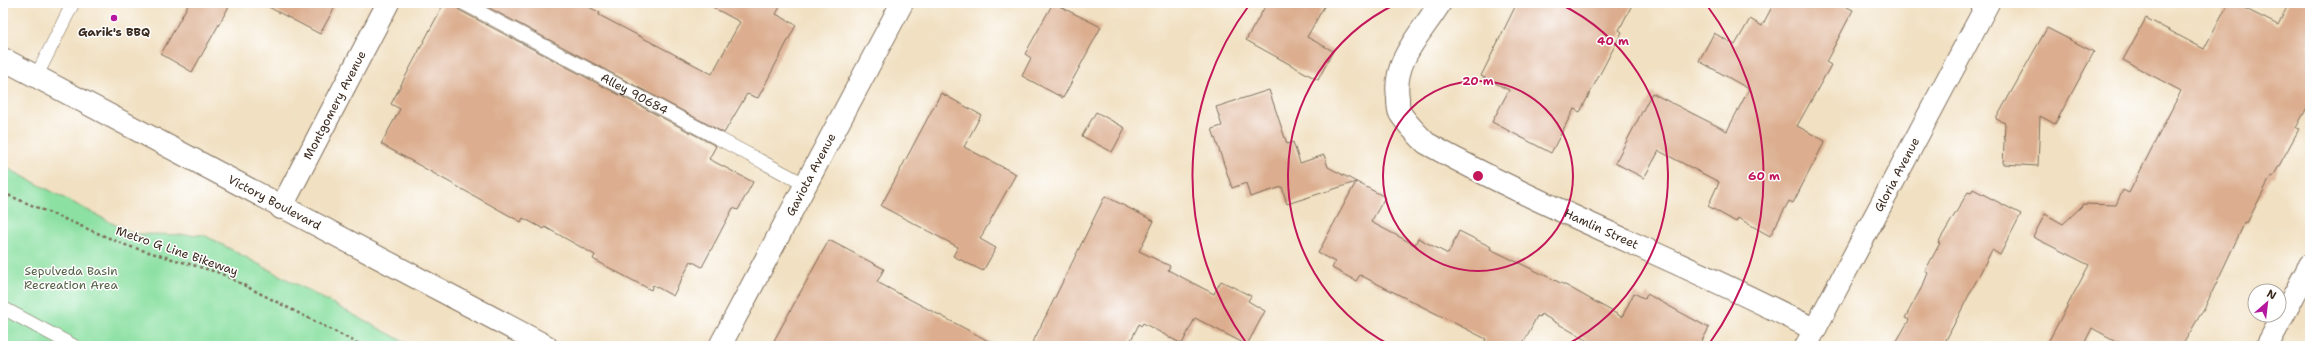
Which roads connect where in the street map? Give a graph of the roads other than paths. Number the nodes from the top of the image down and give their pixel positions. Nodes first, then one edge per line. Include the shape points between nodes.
1 (74, 3) edge
2 (388, 3) edge
3 (463, 3) edge
4 (902, 3) edge
5 (1440, 3) edge
6 (1988, 3) edge
7 (3, 59) edge
8 (36, 77) junction
9 (806, 185) junction
10 (281, 208) junction
11 (2310, 265) edge
12 (3, 308) edge
13 (1811, 338) edge
14 (74, 346) edge
15 (546, 346) edge
16 (720, 346) edge
17 (2267, 346) edge

1 - 8 lane
2 - 10 street, Montgomery Avenue
3 - 9 lane, Alley 90684
4 - 9 street, Gaviota Avenue
5 - 13 street, Hamlin Street via 1412,43 1399,68 1396,88 1399,111 1426,143 1570,216 1763,303
6 - 13 street, Gloria Avenue
7 - 8 street, Victory Boulevard
8 - 10 street, Victory Boulevard
9 - 16 street, Gaviota Avenue
10 - 15 street, Victory Boulevard
11 - 17 street
12 - 14 lane

